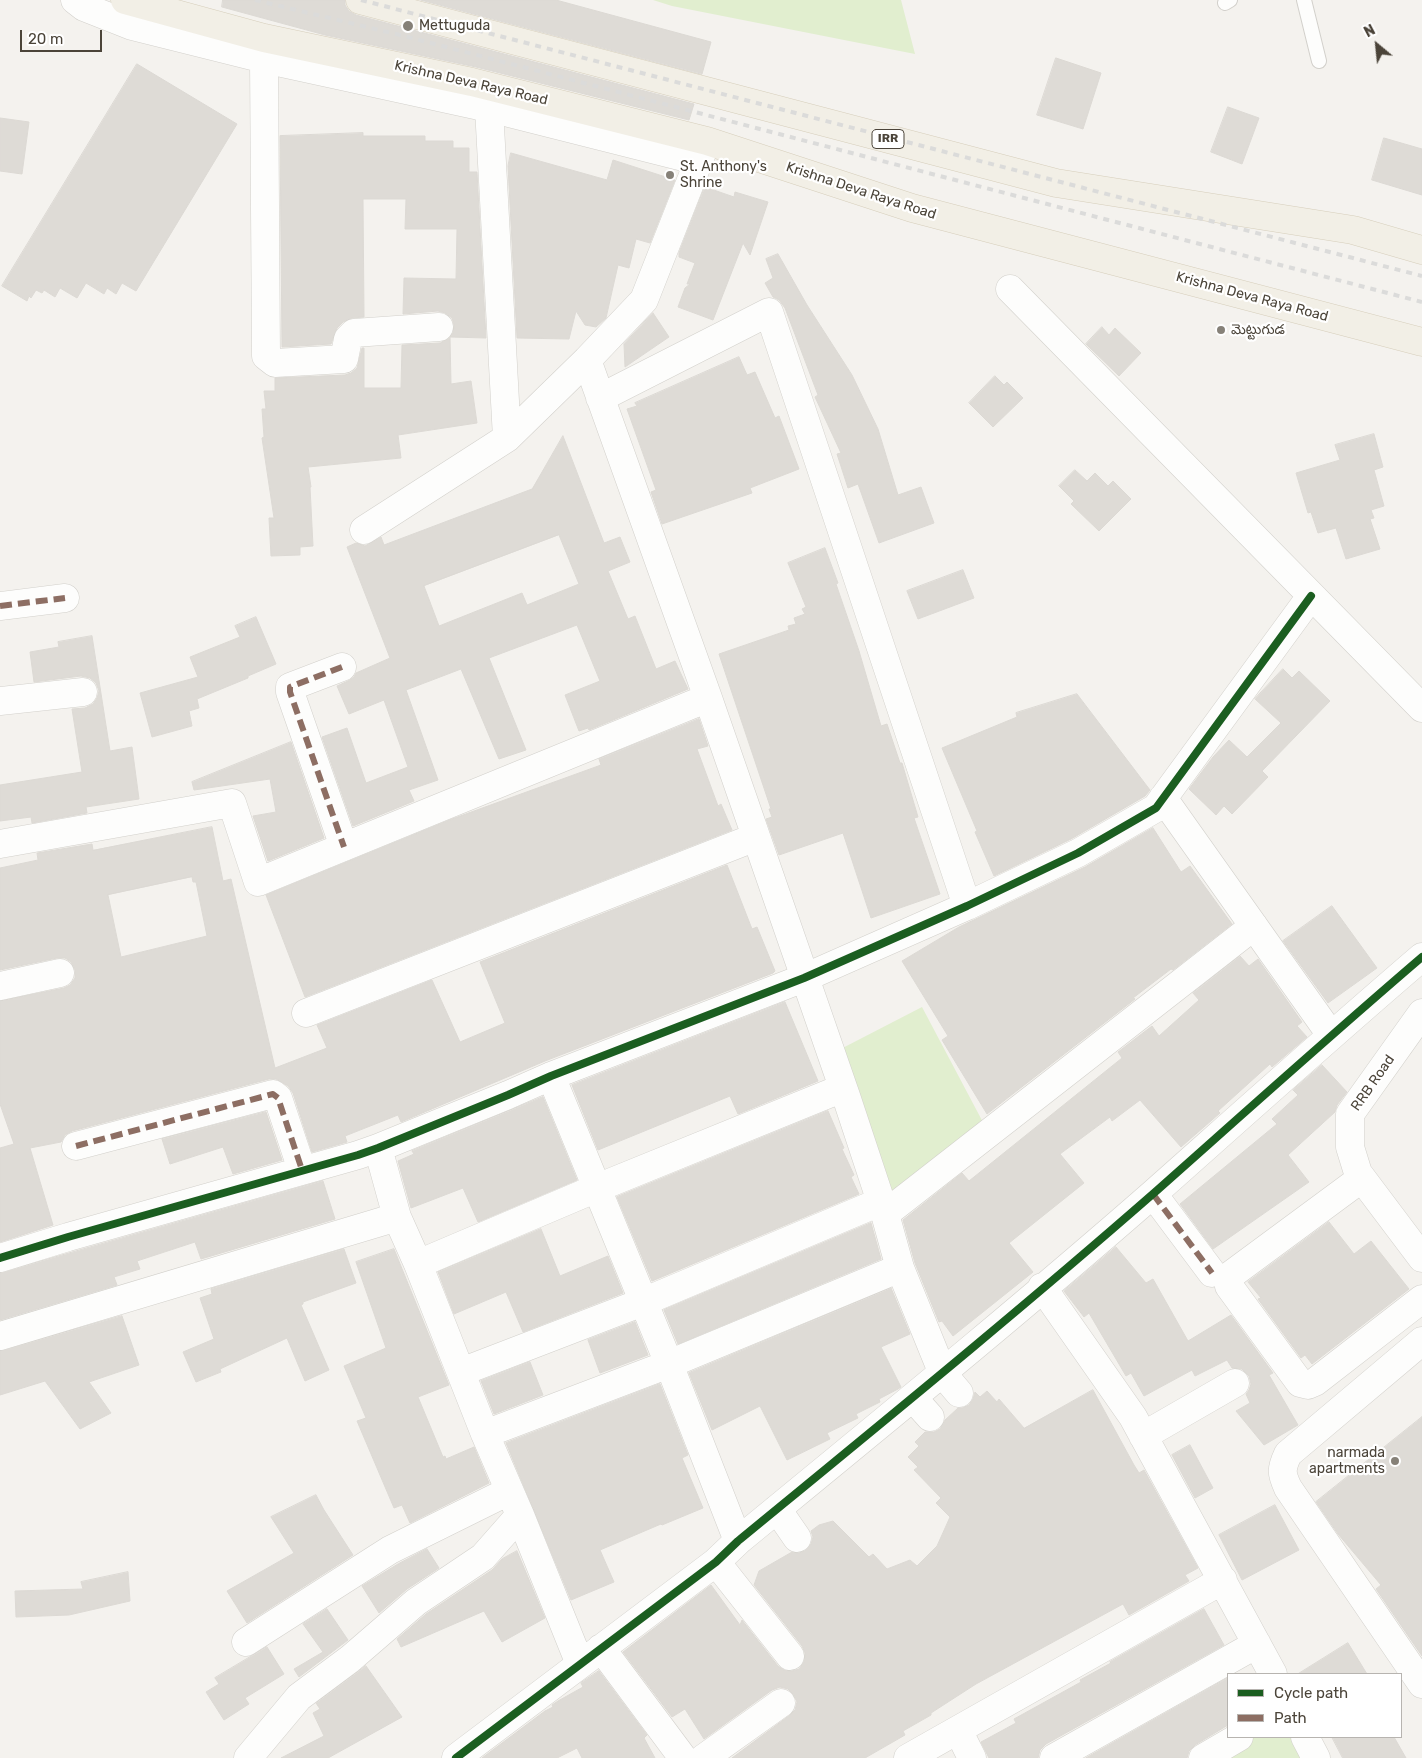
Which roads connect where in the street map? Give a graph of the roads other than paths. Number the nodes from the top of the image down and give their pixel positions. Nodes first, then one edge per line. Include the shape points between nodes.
1 (75, 0) edge
2 (125, 0) edge
3 (360, 0) edge
4 (1304, 0) edge
5 (264, 59) junction
6 (1319, 61) dead end
7 (489, 108) junction
8 (703, 151) junction
9 (1422, 250) edge
10 (1010, 289) dead end
11 (439, 327) dead end
12 (1422, 342) edge
13 (587, 360) junction
14 (600, 398) junction
15 (507, 438) junction
16 (364, 530) dead end
17 (1311, 596) junction
18 (65, 598) dead end
19 (0, 606) edge
20 (342, 667) dead end
21 (83, 692) dead end
22 (708, 698) junction
23 (0, 700) edge
24 (1422, 708) edge
25 (1162, 798) junction
26 (756, 837) junction
27 (0, 844) edge
28 (344, 847) junction
29 (967, 906) junction
30 (1254, 926) junction
31 (1422, 957) edge
32 (60, 973) dead end
33 (804, 978) junction
34 (0, 986) edge
35 (306, 1013) dead end
36 (1422, 1013) edge
37 (1331, 1035) junction
38 (551, 1076) junction
39 (843, 1088) junction
40 (76, 1146) dead end
41 (378, 1148) junction
42 (302, 1170) junction
43 (1362, 1178) junction
44 (597, 1188) junction
45 (1153, 1194) junction
46 (882, 1208) junction
47 (397, 1217) junction
48 (0, 1258) edge
49 (1422, 1258) edge
50 (418, 1264) junction
51 (900, 1268) junction
52 (1212, 1273) dead end
53 (1042, 1287) junction
54 (1422, 1300) edge
55 (643, 1302) junction
56 (0, 1336) edge
57 (1422, 1341) edge
58 (669, 1364) junction
59 (461, 1372) junction
60 (951, 1383) junction
61 (1235, 1383) dead end
62 (485, 1434) junction
63 (1143, 1436) junction
64 (515, 1503) junction
65 (777, 1509) junction
66 (797, 1538) dead end
67 (738, 1542) junction
68 (716, 1562) junction
69 (1223, 1580) junction
70 (246, 1642) dead end
71 (1257, 1644) junction
72 (601, 1648) junction
73 (790, 1656) dead end
74 (580, 1664) junction
75 (1272, 1673) edge
76 (1422, 1684) edge
77 (781, 1703) dead end
78 (958, 1730) junction
79 (1238, 1738) edge
80 (1306, 1738) edge
81 (248, 1758) edge
82 (456, 1758) edge
83 (684, 1758) edge
84 (704, 1758) edge
85 (908, 1758) edge
86 (972, 1758) edge
87 (1054, 1758) edge
88 (1204, 1758) edge
89 (1316, 1758) edge

1 - 5 street via 84,7 132,26
2 - 8 main road, Krishna Deva Raya Road via 264,38 472,82
3 - 9 main road, IRR via 1056,183 1353,230
4 - 6 lane
5 - 7 street
5 - 11 street via 266,356 275,363 344,359 348,339 354,333
7 - 8 street
7 - 15 street
8 - 12 main road, Krishna Deva Raya Road
8 - 13 street via 644,300
10 - 17 street
13 - 14 street
13 - 15 street
14 - 22 street
14 - 29 street via 768,312
15 - 16 street
17 - 24 street
17 - 25 street
18 - 19 street
20 - 28 street via 295,684 290,687 290,692
21 - 23 street
22 - 26 street
22 - 28 street
25 - 29 street via 1156,808 1078,853
25 - 30 street
26 - 33 street
26 - 35 street
27 - 28 street via 232,803 258,882
29 - 33 street
30 - 37 street
30 - 46 street
31 - 37 street
32 - 34 street
33 - 38 street
33 - 39 street
36 - 43 street, RRB Road via 1350,1114 1350,1147
37 - 45 street
38 - 41 street
38 - 44 street
39 - 44 street
39 - 46 street
40 - 42 street via 273,1094 278,1098
41 - 42 street
41 - 47 street
42 - 48 street
43 - 49 street, RRB Road
43 - 54 street via 1232,1274 1229,1286 1300,1383 1308,1385
44 - 50 street
44 - 55 street
45 - 52 street
45 - 53 street
46 - 51 street
46 - 55 street
47 - 50 street
47 - 56 street
50 - 59 street
51 - 58 street
51 - 60 street
53 - 60 street
53 - 63 street
55 - 58 street
55 - 59 street
57 - 76 street via 1288,1454 1281,1475
58 - 62 street
58 - 67 street
59 - 62 street
60 - 65 street
61 - 63 street
62 - 64 street
63 - 69 street
64 - 70 street via 390,1550
64 - 74 street
64 - 81 street via 483,1557 416,1602 350,1659 299,1697
65 - 66 street
65 - 67 street
67 - 68 street
68 - 72 street
68 - 73 street
69 - 71 street
69 - 78 street
71 - 75 street
71 - 87 street
72 - 74 street
72 - 83 street
74 - 82 street
77 - 84 street
78 - 85 street
78 - 86 street
79 - 88 street
80 - 89 street

